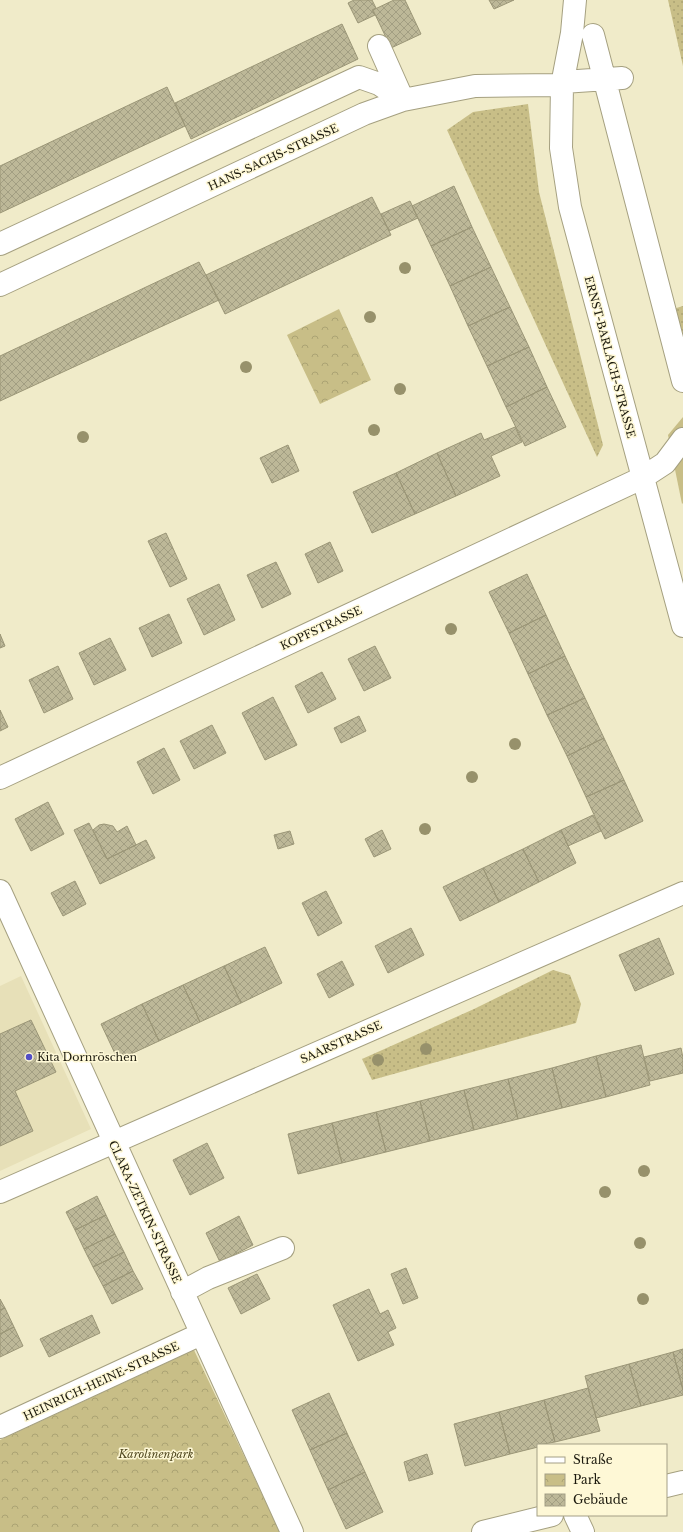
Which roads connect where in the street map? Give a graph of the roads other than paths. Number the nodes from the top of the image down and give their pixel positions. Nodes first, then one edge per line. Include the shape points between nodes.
1 (574, 0) edge
2 (593, 35) dead end
3 (379, 46) dead end
4 (613, 78) junction
5 (562, 84) junction
6 (403, 100) junction
7 (0, 244) edge
8 (0, 285) edge
9 (683, 381) edge
10 (683, 439) edge
11 (642, 478) junction
12 (683, 626) edge
13 (0, 778) edge
14 (0, 891) edge
15 (683, 892) edge
16 (113, 1141) junction
17 (0, 1192) edge
18 (283, 1248) dead end
19 (182, 1292) junction
20 (201, 1334) junction
21 (0, 1427) edge
22 (683, 1482) edge
23 (667, 1486) edge
24 (548, 1516) edge
25 (575, 1516) edge
26 (292, 1532) edge
27 (483, 1532) edge
28 (583, 1532) edge

1 - 5 street, ERNST-BARLACH-STRASSE via 572,33
2 - 4 street
3 - 6 street
4 - 5 street, HANS-SACHS-STRASSE
4 - 9 street
5 - 6 street, HANS-SACHS-STRASSE via 475,86
5 - 11 street, ERNST-BARLACH-STRASSE via 561,148 570,207
6 - 7 street via 379,84 359,78
6 - 8 street, HANS-SACHS-STRASSE via 364,114
10 - 11 street, KOPFSTRASSE via 665,463
11 - 12 street, ERNST-BARLACH-STRASSE
11 - 13 street, KOPFSTRASSE
14 - 16 street, CLARA-ZETKIN-STRASSE
15 - 16 street, SAARSTRASSE
16 - 17 street, SAARSTRASSE
16 - 19 street, CLARA-ZETKIN-STRASSE
18 - 19 street via 208,1278
19 - 20 street, CLARA-ZETKIN-STRASSE
20 - 21 street, HEINRICH-HEINE-STRASSE
20 - 26 street, CLARA-ZETKIN-STRASSE
22 - 23 street
24 - 27 street
25 - 28 street

